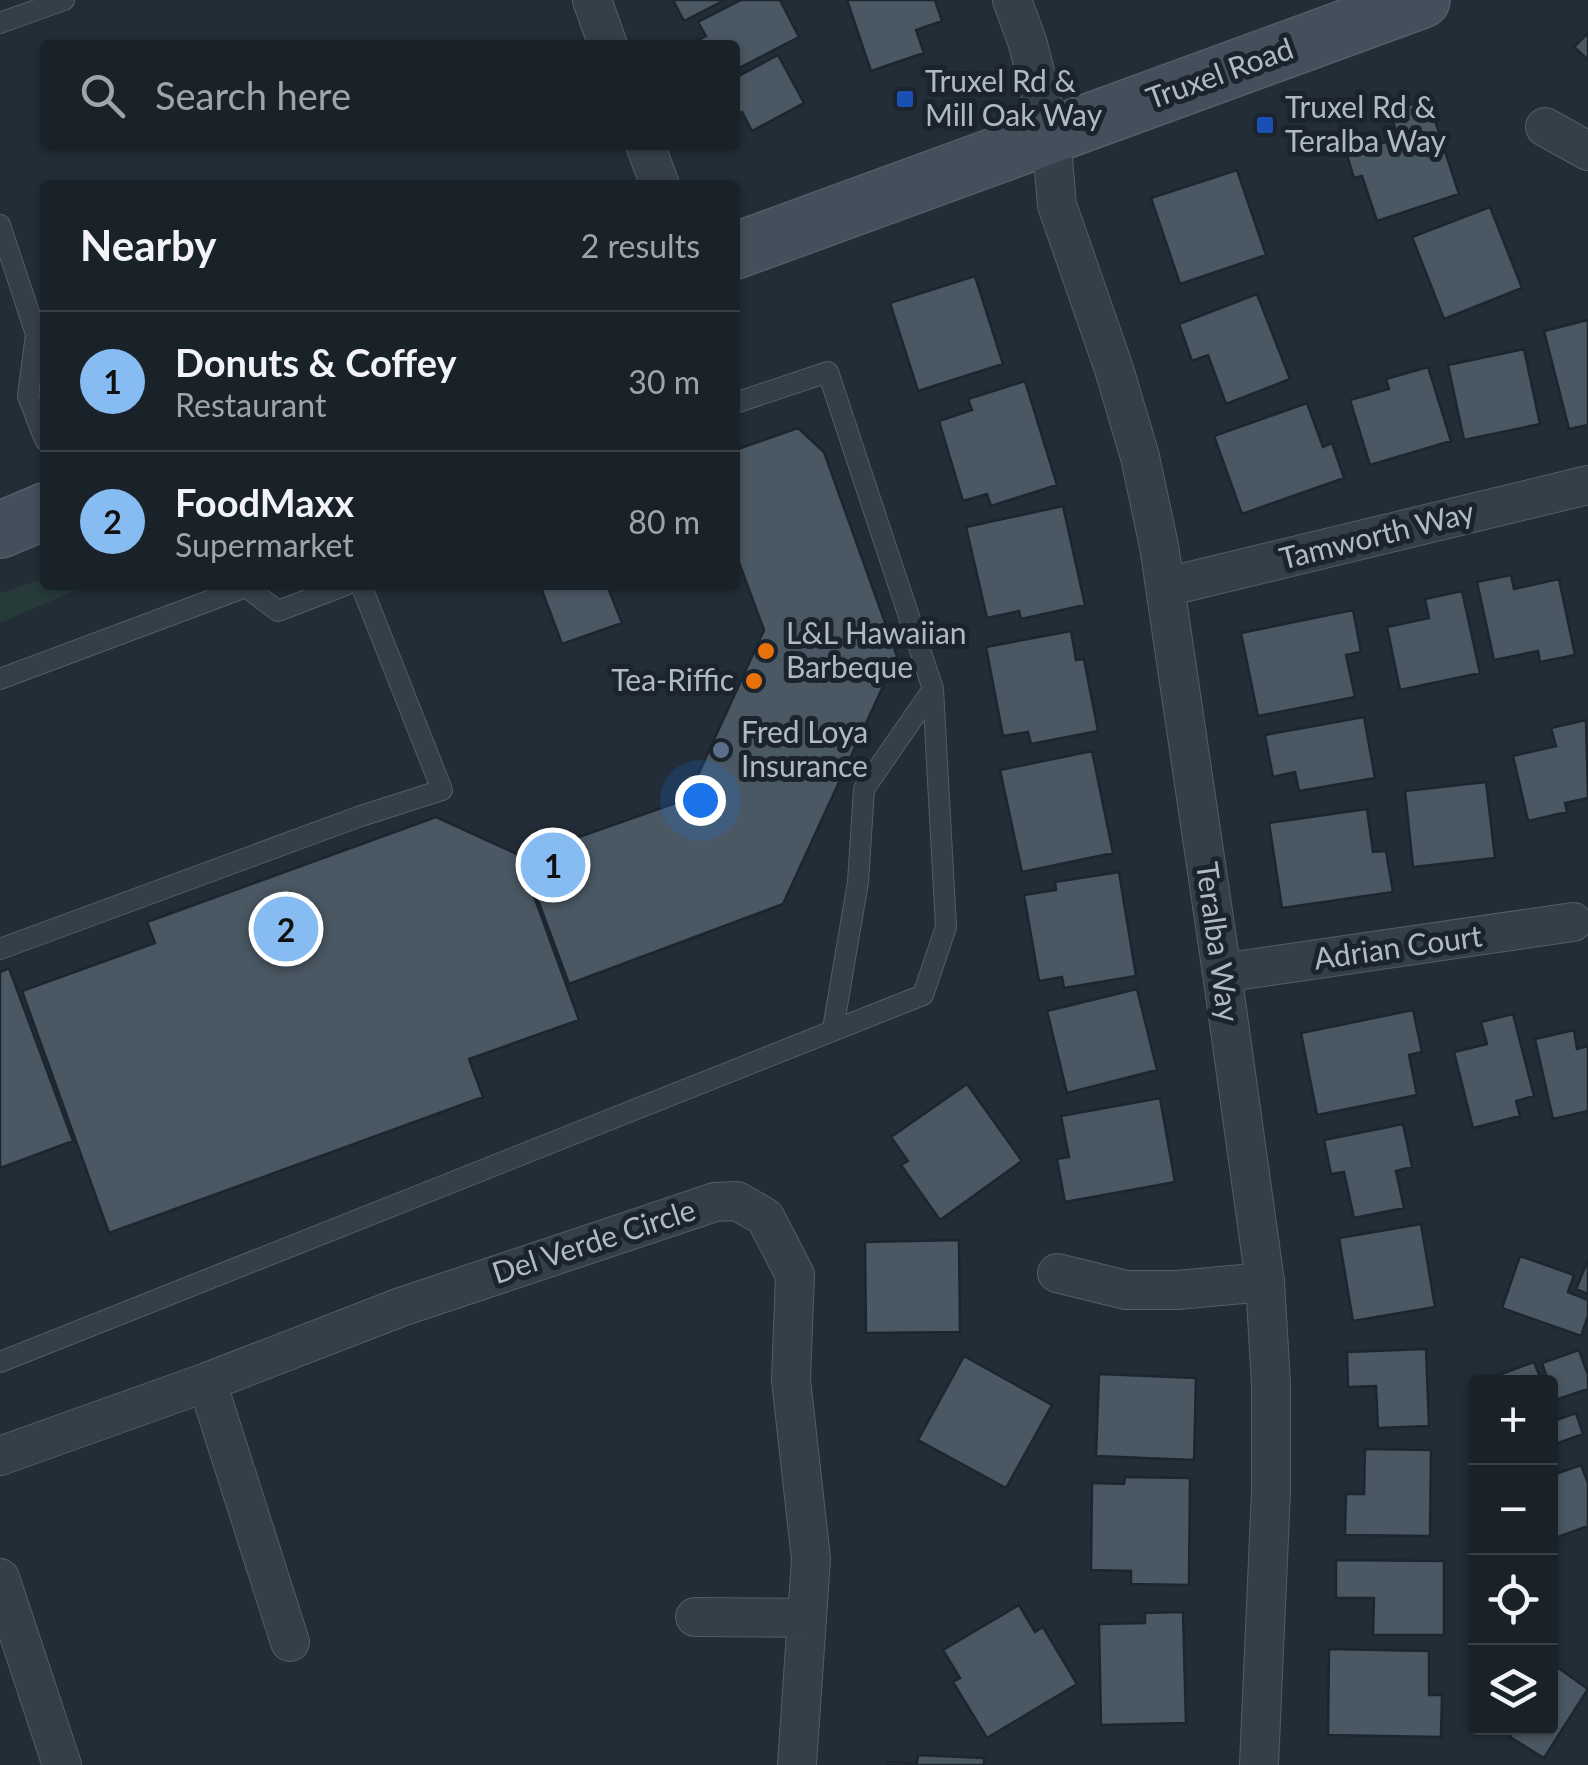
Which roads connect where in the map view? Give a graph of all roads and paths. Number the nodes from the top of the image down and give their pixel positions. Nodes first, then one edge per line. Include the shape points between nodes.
1 (64, 0) edge
2 (592, 0) edge
3 (1012, 0) edge
4 (1422, 0) edge
5 (0, 23) edge
6 (606, 40) edge
7 (1545, 127) dead end
8 (1051, 136) junction
9 (648, 150) edge
10 (1588, 150) edge
11 (658, 180) edge
12 (0, 225) edge
13 (740, 249) edge
14 (40, 334) edge
15 (40, 342) edge
16 (740, 401) edge
17 (40, 427) edge
18 (1588, 485) edge
19 (1166, 587) junction
20 (238, 590) edge
21 (250, 590) edge
22 (333, 590) edge
23 (362, 590) edge
24 (0, 679) edge
25 (933, 690) junction
26 (1573, 922) dead end
27 (0, 950) edge
28 (1222, 974) junction
29 (833, 1029) junction
30 (1058, 1273) dead end
31 (1265, 1282) junction
32 (0, 1362) edge
33 (207, 1382) junction
34 (0, 1456) edge
35 (0, 1578) edge
36 (695, 1617) dead end
37 (807, 1618) junction
38 (290, 1642) dead end
39 (62, 1765) edge
40 (797, 1765) edge
41 (1259, 1765) edge

1 - 5 lane
2 - 6 street
3 - 8 street, Teralba Way
4 - 8 main road, Truxel Road
7 - 10 street
8 - 13 main road, Truxel Road
8 - 19 street, Teralba Way via 1057,205 1140,457
9 - 11 street
12 - 14 lane
15 - 17 lane via 28,396
16 - 25 lane via 828,372
18 - 19 street, Tamworth Way
19 - 28 street, Teralba Way
20 - 24 lane
21 - 22 lane via 278,612
23 - 27 lane via 442,790
25 - 29 lane via 864,788 858,882
25 - 29 lane via 946,927 923,995
26 - 28 street, Adrian Court
28 - 31 street, Teralba Way
29 - 32 lane
30 - 31 street via 1126,1290
31 - 41 street, Teralba Way via 1271,1479
33 - 34 street, Del Verde Circle
33 - 37 street, Del Verde Circle via 401,1307 716,1202 738,1201 765,1216 795,1275 791,1380 811,1559
33 - 38 street
35 - 39 street
36 - 37 street
37 - 40 street, Del Verde Circle

